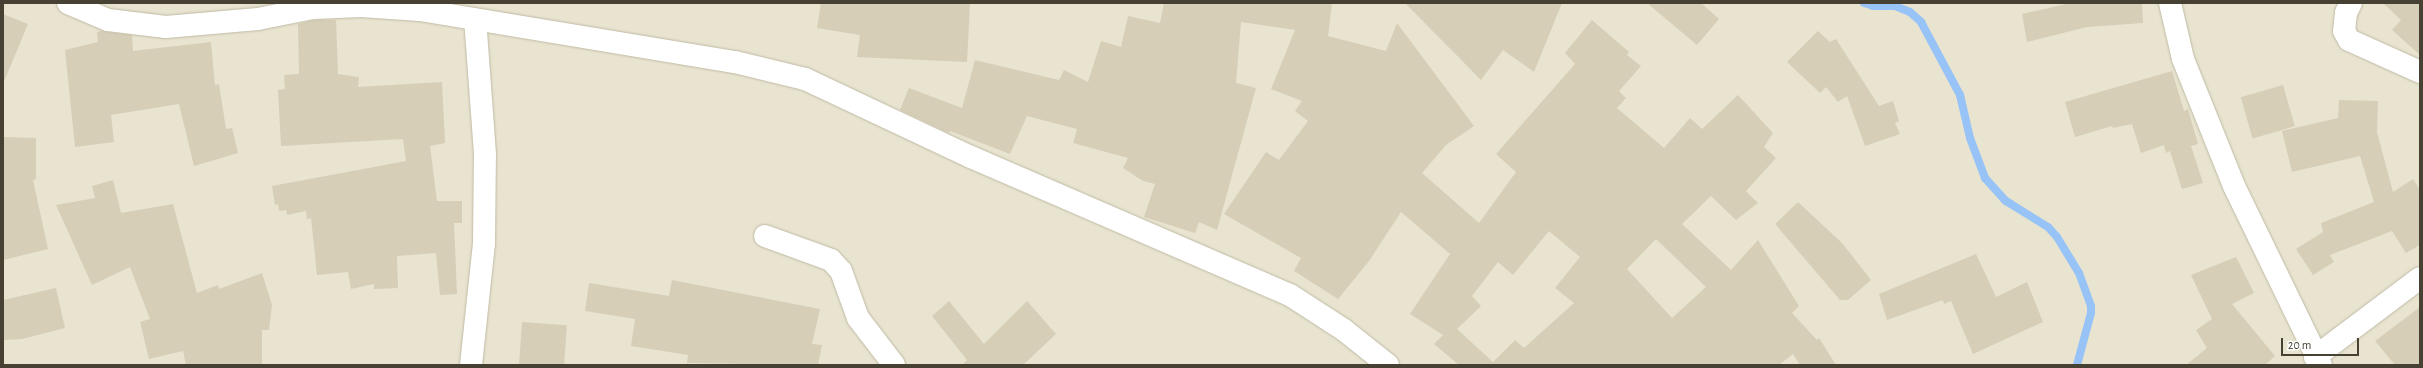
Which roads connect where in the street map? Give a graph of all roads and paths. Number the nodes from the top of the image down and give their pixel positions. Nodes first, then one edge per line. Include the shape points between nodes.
1 (68, 3) edge
2 (2170, 3) edge
3 (2351, 3) edge
4 (474, 19) junction
5 (2420, 72) edge
6 (765, 236) dead end
7 (2420, 278) edge
8 (2318, 361) edge
9 (471, 365) edge
10 (894, 365) edge
11 (1388, 365) edge

1 - 4 street via 108,20 166,26 258,19 313,8 361,6 420,10
2 - 8 street via 2183,59 2234,186
3 - 5 street via 2346,13 2344,31 2349,40
4 - 9 street via 486,154 484,244
4 - 11 street via 735,62 805,79 971,157 1290,295 1344,330
6 - 10 street via 831,260 842,271 858,318
7 - 8 street

